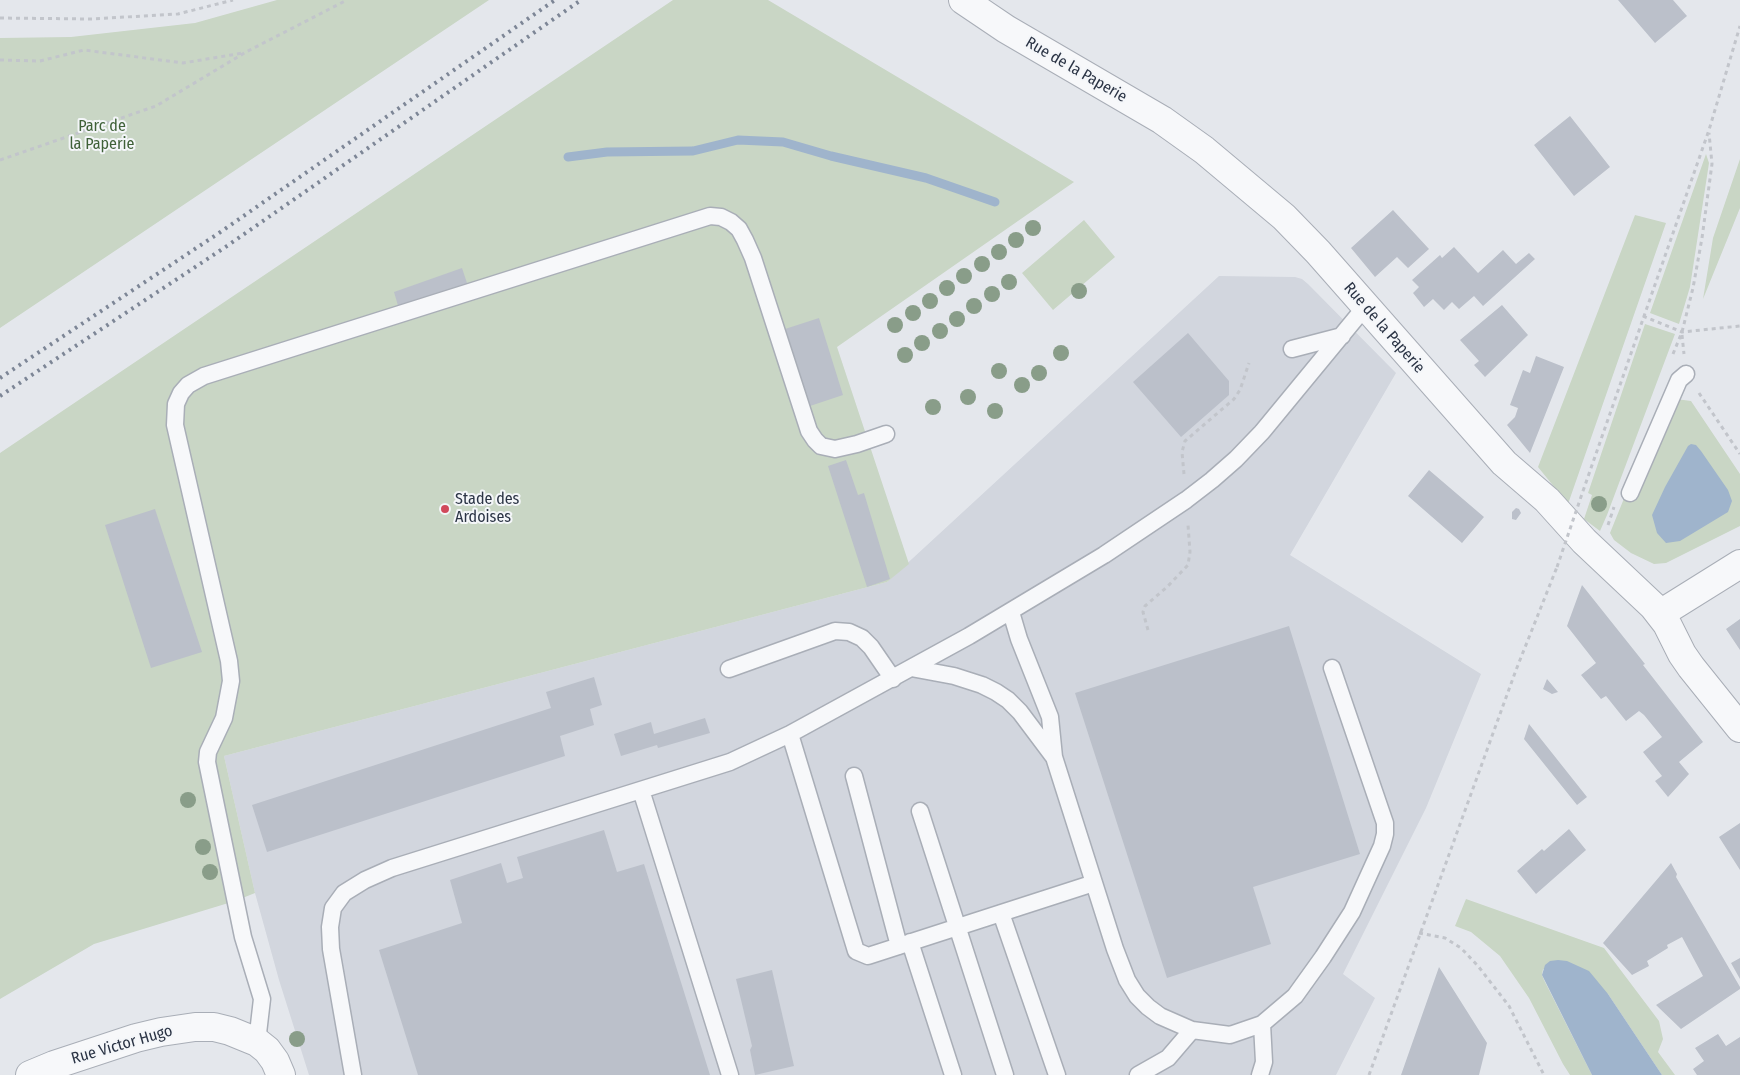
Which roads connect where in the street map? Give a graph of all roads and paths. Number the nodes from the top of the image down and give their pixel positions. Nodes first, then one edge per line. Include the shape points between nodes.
1 (234, 0) edge
2 (347, 0) edge
3 (963, 0) edge
4 (0, 18) edge
5 (1740, 26) edge
6 (246, 52) junction
7 (0, 60) edge
8 (1709, 130) junction
9 (0, 160) edge
10 (1366, 307) junction
11 (1643, 316) junction
12 (1740, 326) edge
13 (1682, 332) junction
14 (1342, 336) junction
15 (1292, 349) dead end
16 (1686, 374) junction
17 (886, 434) dead end
18 (1740, 454) edge
19 (1630, 493) dead end
20 (1740, 564) edge
21 (1011, 612) junction
22 (1660, 614) junction
23 (911, 668) junction
24 (1332, 668) dead end
25 (729, 669) dead end
26 (892, 679) junction
27 (1740, 728) edge
28 (790, 734) junction
29 (1054, 757) junction
30 (854, 776) dead end
31 (641, 790) junction
32 (920, 811) dead end
33 (1094, 883) junction
34 (1001, 913) junction
35 (957, 927) junction
36 (1420, 933) junction
37 (905, 944) junction
38 (1262, 1024) junction
39 (1192, 1030) junction
40 (251, 1039) junction
41 (30, 1075) edge
42 (281, 1075) edge
43 (354, 1075) edge
44 (730, 1075) edge
45 (953, 1075) edge
46 (1005, 1075) edge
47 (1057, 1075) edge
48 (1138, 1075) edge
49 (1260, 1075) edge
50 (1369, 1075) edge
51 (1544, 1075) edge

1 - 4 path via 178,14 91,19
2 - 6 path
3 - 10 street, Rue de la Paperie via 1006,29 1162,120 1204,150 1284,217
5 - 8 path
6 - 7 path via 183,63 84,50 40,61
6 - 9 path via 156,106
8 - 11 path
8 - 13 path via 1712,164 1695,280
10 - 14 lane
10 - 22 street, Rue de la Paperie via 1504,463 1547,500 1584,541
11 - 13 path
11 - 36 path, bridge via 1557,567
12 - 13 path
13 - 16 path
14 - 15 lane
14 - 21 lane via 1262,432 1212,480 1112,550
16 - 18 path
16 - 19 lane via 1679,380
17 - 40 lane via 835,449 821,446 815,440 753,258 739,229 721,216 710,216 204,376 188,385 176,404 175,425 231,681 224,718 208,752 207,762 241,928 262,1000
20 - 22 street
21 - 23 lane
21 - 29 lane via 1050,717
22 - 27 street, Rue de la Paperie via 1686,660
23 - 26 lane
23 - 29 lane via 954,676 996,692 1020,712
24 - 38 lane via 1385,822 1385,834 1342,928 1295,996
25 - 26 lane via 835,631 849,632 862,638
26 - 28 lane
28 - 31 lane via 730,762
28 - 37 lane via 856,951 868,956
29 - 33 lane
30 - 37 lane
31 - 43 lane via 392,868 344,893 333,908 331,950
31 - 44 lane
32 - 35 lane
33 - 34 lane
33 - 39 lane via 1115,949 1137,996 1160,1016
34 - 35 lane
34 - 47 lane
35 - 37 lane
35 - 46 lane
36 - 50 path
36 - 51 path via 1445,938 1461,948 1478,966 1509,1006
37 - 45 lane
38 - 39 lane via 1230,1035
38 - 49 lane via 1264,1062
39 - 48 lane via 1168,1058
40 - 41 street, Rue Victor Hugo via 214,1027 161,1032 102,1048
40 - 42 street via 266,1050

